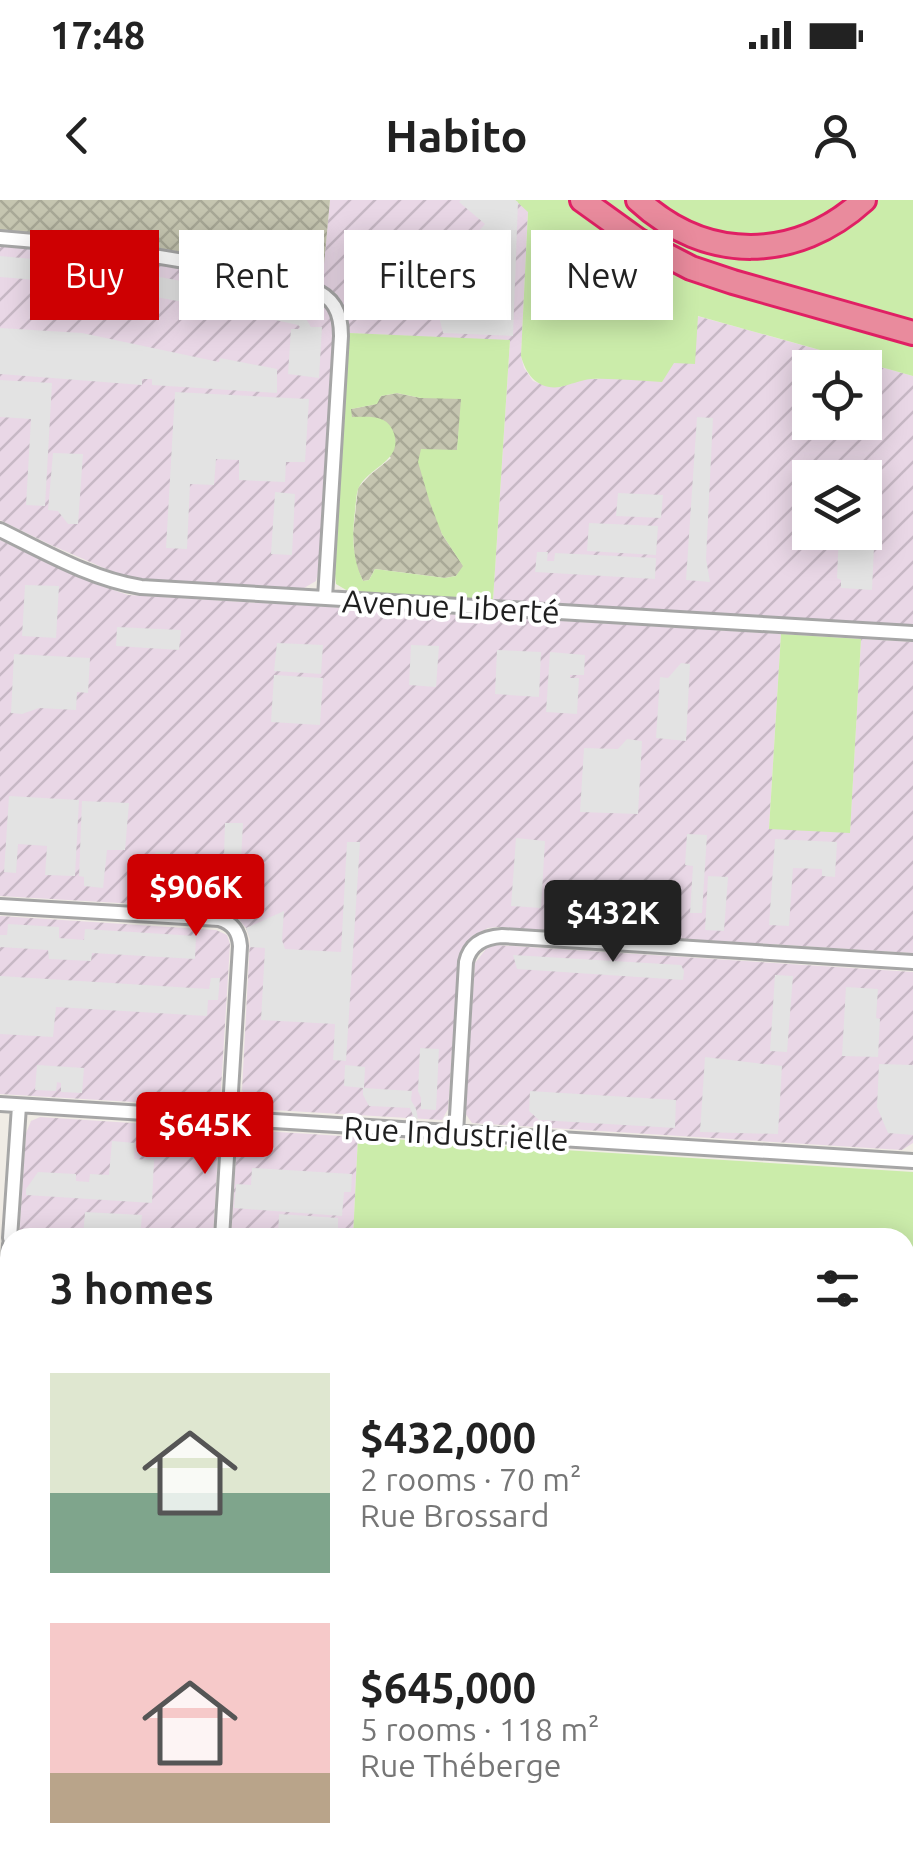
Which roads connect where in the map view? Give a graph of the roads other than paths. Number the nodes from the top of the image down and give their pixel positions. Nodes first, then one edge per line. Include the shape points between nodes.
1 (582, 200) edge
2 (638, 200) edge
3 (864, 200) edge
4 (0, 238) edge
5 (913, 333) edge
6 (0, 530) edge
7 (324, 598) junction
8 (913, 633) edge
9 (0, 906) edge
10 (913, 962) edge
11 (0, 1104) edge
12 (19, 1106) junction
13 (229, 1119) junction
14 (456, 1133) junction
15 (913, 1161) edge
16 (11, 1228) edge
17 (223, 1228) edge

1 - 5 highway via 646,246 704,273
2 - 3 highway via 698,238 757,247 816,233
4 - 7 street via 178,259 329,298 340,316 341,336
6 - 7 street, Avenue Liberté via 125,585
7 - 8 street, Avenue Liberté
9 - 13 street via 231,925 240,946
10 - 14 street via 488,938 466,962
11 - 12 street, Rue Industrielle
12 - 13 street, Rue Industrielle
12 - 16 street
13 - 14 street, Rue Industrielle
13 - 17 street
14 - 15 street, Rue Industrielle

